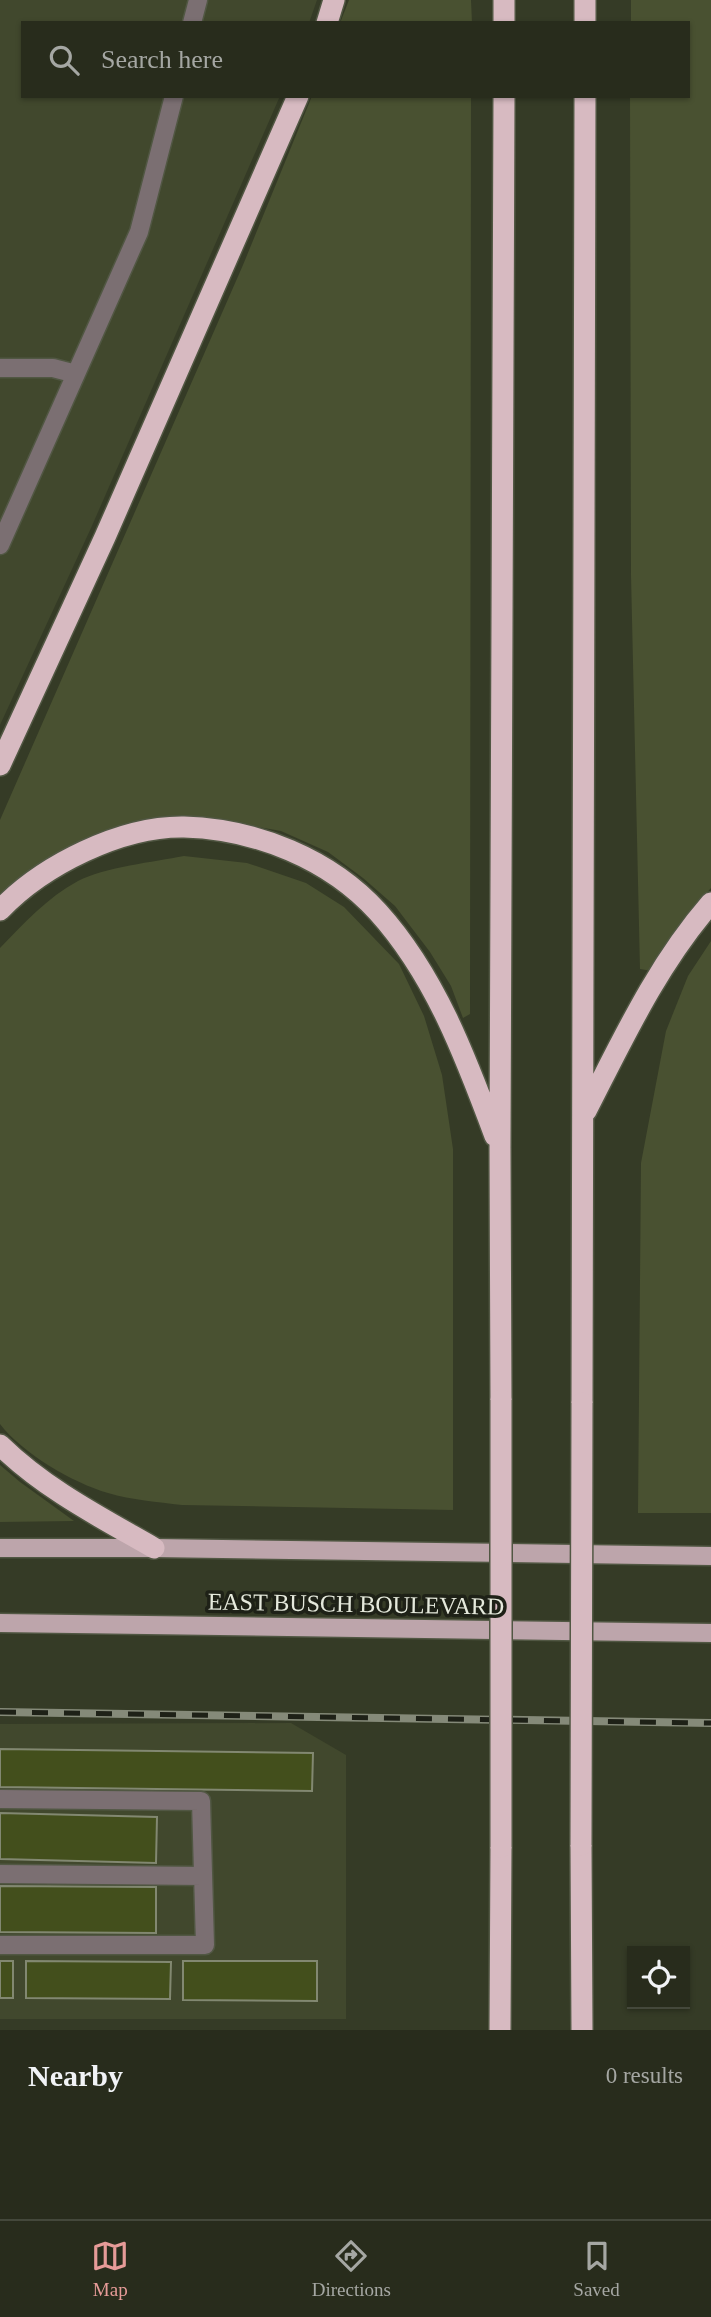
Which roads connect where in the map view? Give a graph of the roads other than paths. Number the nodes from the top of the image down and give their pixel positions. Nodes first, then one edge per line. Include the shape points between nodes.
1 (198, 0) edge
2 (334, 0) edge
3 (504, 0) edge
4 (585, 0) edge
5 (193, 21) edge
6 (328, 21) edge
7 (504, 21) edge
8 (585, 21) edge
9 (173, 98) edge
10 (297, 98) edge
11 (504, 98) edge
12 (585, 98) edge
13 (0, 368) edge
14 (76, 374) junction
15 (0, 545) edge
16 (0, 765) edge
17 (711, 903) edge
18 (0, 910) edge
19 (583, 1116) junction
20 (500, 1148) junction
21 (0, 1445) edge
22 (0, 1548) edge
23 (154, 1548) junction
24 (711, 1556) edge
25 (0, 1623) edge
26 (711, 1633) edge
27 (0, 1798) edge
28 (0, 1874) edge
29 (203, 1876) junction
30 (0, 1945) edge
31 (500, 2030) edge
32 (582, 2030) edge

1 - 5 lane
2 - 6 highway
3 - 7 highway
4 - 8 highway
9 - 14 lane via 139,232
10 - 16 highway
11 - 20 highway
12 - 19 highway
13 - 14 lane via 53,368
14 - 15 lane
17 - 19 highway via 661,968
18 - 20 highway via 64,861 140,832 183,827 221,831 292,851 348,883 402,942 449,1024
19 - 32 highway, bridge
20 - 31 highway, bridge
21 - 23 highway via 61,1495
22 - 23 main road
23 - 24 main road
25 - 26 main road, EAST BUSCH BOULEVARD
27 - 29 lane via 201,1801
28 - 29 lane
29 - 30 lane via 205,1945

